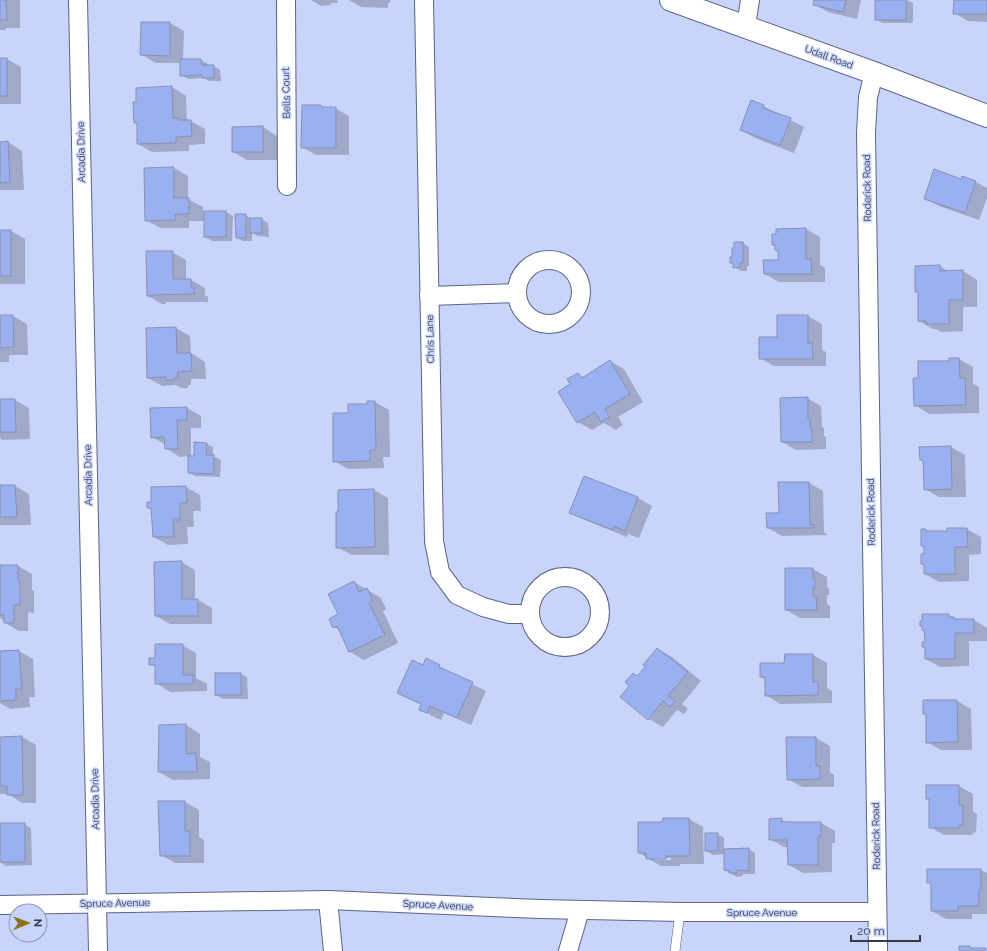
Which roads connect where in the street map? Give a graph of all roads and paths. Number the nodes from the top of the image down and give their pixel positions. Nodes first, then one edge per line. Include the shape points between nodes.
1 (78, 0) edge
2 (286, 0) edge
3 (424, 0) edge
4 (671, 0) edge
5 (750, 0) edge
6 (746, 26) junction
7 (874, 73) junction
8 (987, 116) edge
9 (287, 186) dead end
10 (518, 293) dead end
11 (429, 296) junction
12 (530, 614) dead end
13 (328, 900) junction
14 (97, 904) junction
15 (0, 905) edge
16 (580, 910) junction
17 (680, 912) junction
18 (877, 912) junction
19 (98, 951) edge
20 (333, 951) edge
21 (568, 951) edge
22 (675, 951) edge
23 (878, 951) edge

1 - 14 street, Arcadia Drive
2 - 9 street, Bells Court
3 - 11 street, Chris Lane
4 - 6 main road, Udall Road
5 - 6 street
6 - 7 main road, Udall Road
7 - 8 main road, Udall Road
7 - 18 street, Roderick Road via 868,97 866,133
10 - 11 street
11 - 12 street, Chris Lane via 434,541 440,572 457,595 483,607 509,614
13 - 14 street, Spruce Avenue
13 - 16 street, Spruce Avenue
13 - 20 street
14 - 15 street, Spruce Avenue
14 - 19 street, Arcadia Drive
16 - 17 street, Spruce Avenue
16 - 21 street
17 - 18 street, Spruce Avenue
17 - 22 lane
18 - 23 street, Roderick Road

